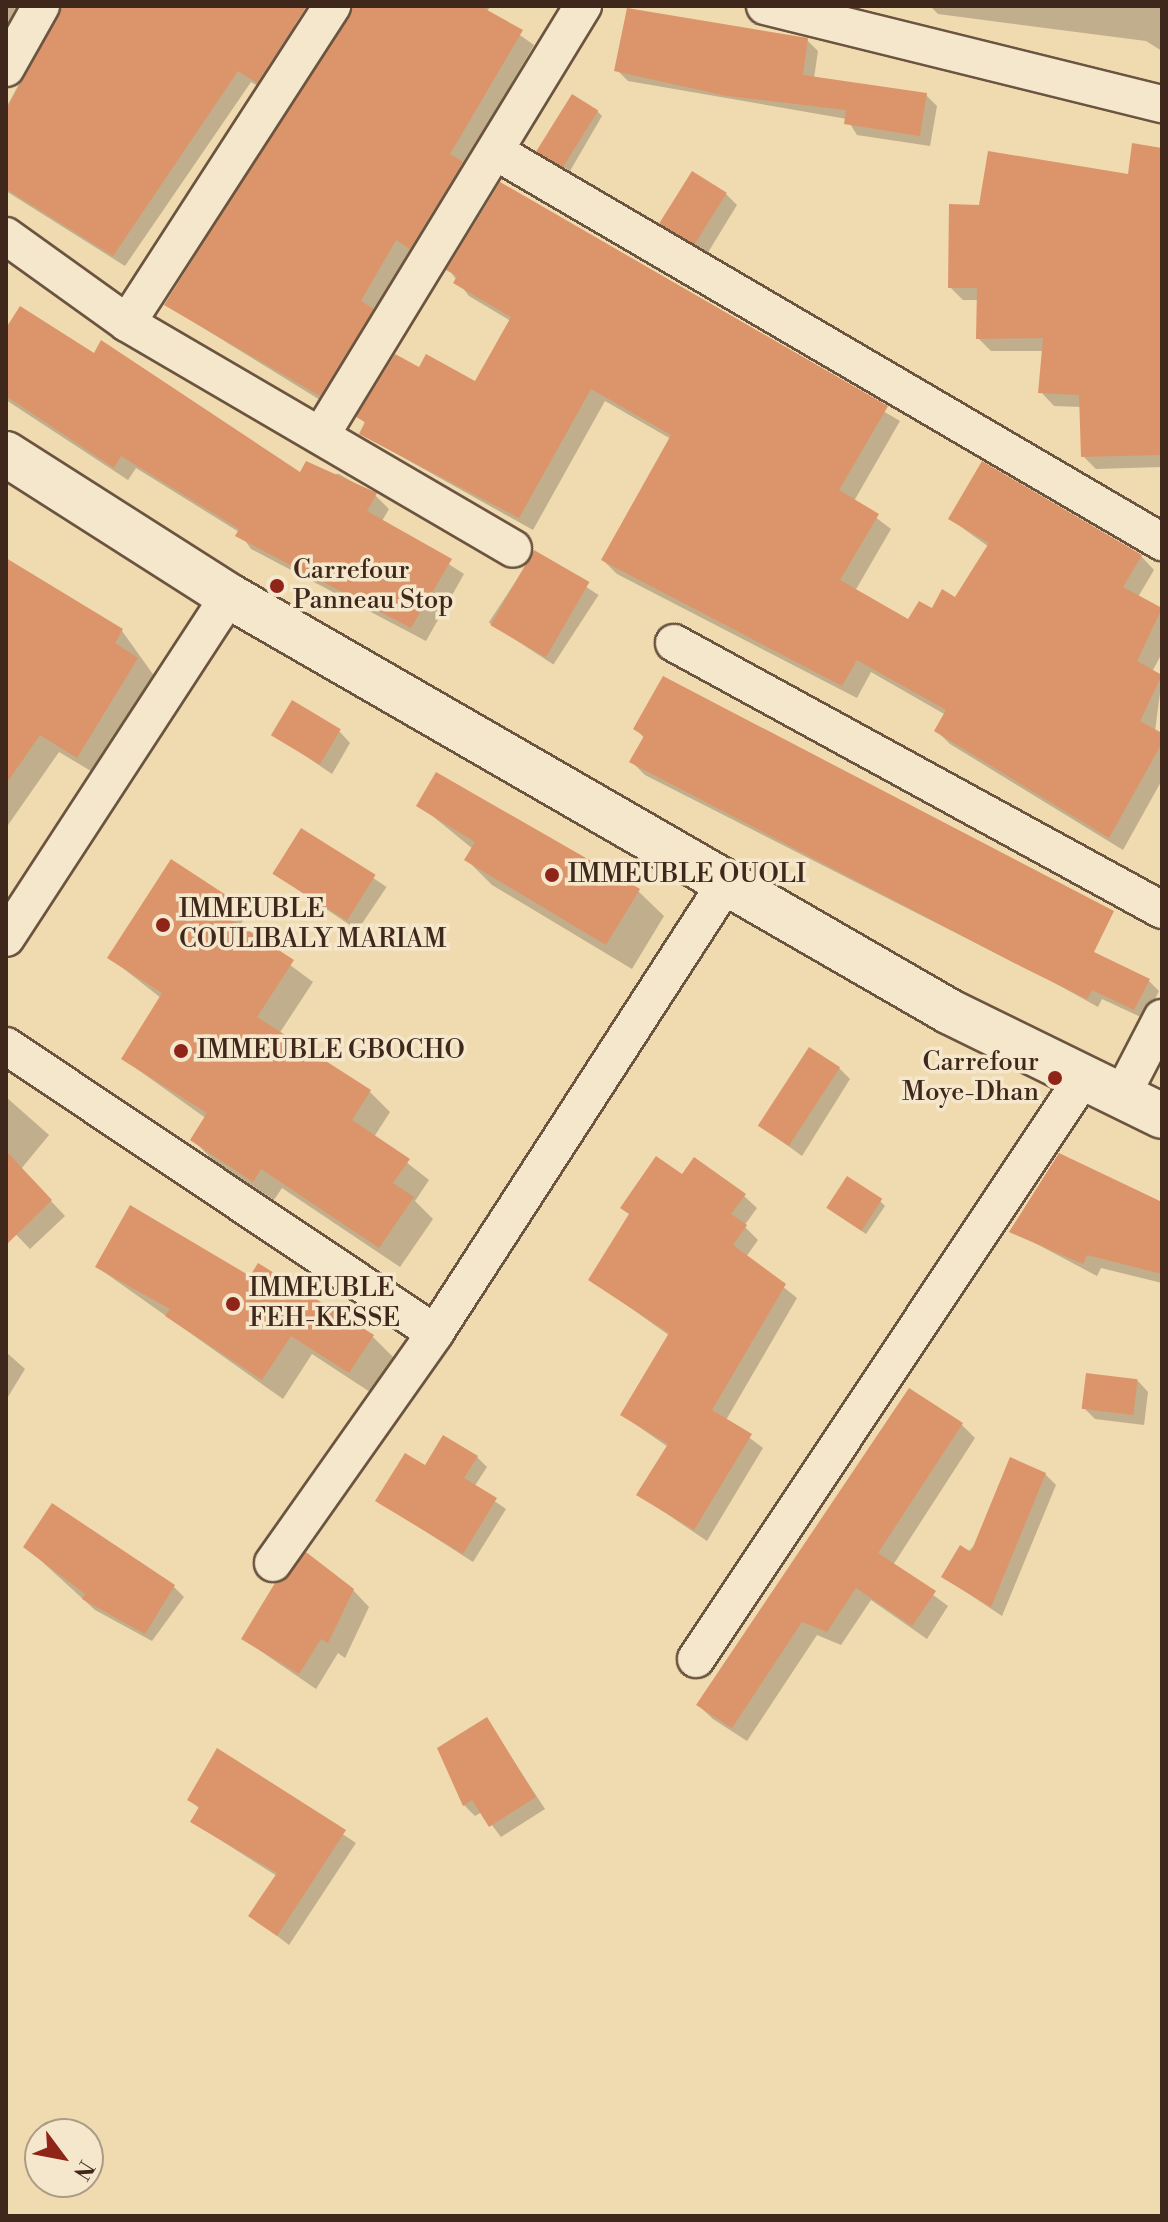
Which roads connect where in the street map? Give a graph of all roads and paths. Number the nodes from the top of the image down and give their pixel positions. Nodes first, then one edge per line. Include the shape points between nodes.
1 (41, 6) edge
2 (332, 6) edge
3 (583, 6) edge
4 (765, 6) edge
5 (6, 68) edge
6 (1162, 104) edge
7 (498, 153) junction
8 (6, 236) edge
9 (127, 323) junction
10 (321, 435) junction
11 (6, 454) edge
12 (1162, 542) edge
13 (513, 549) dead end
14 (229, 596) junction
15 (674, 643) dead end
16 (726, 883) junction
17 (1162, 910) edge
18 (6, 938) edge
19 (1162, 1018) edge
20 (6, 1046) edge
21 (1081, 1081) junction
22 (1121, 1097) junction
23 (1162, 1116) edge
24 (435, 1333) junction
25 (273, 1563) dead end
26 (696, 1659) dead end

1 - 5 street
2 - 9 street
3 - 7 street
4 - 6 street
7 - 10 street
7 - 12 street
8 - 9 street
9 - 10 street
10 - 13 street
11 - 14 street
14 - 16 street
14 - 18 street
15 - 17 street
16 - 21 street
16 - 24 street
19 - 22 street
20 - 24 street
21 - 22 street
21 - 26 street
22 - 23 street
24 - 25 street

